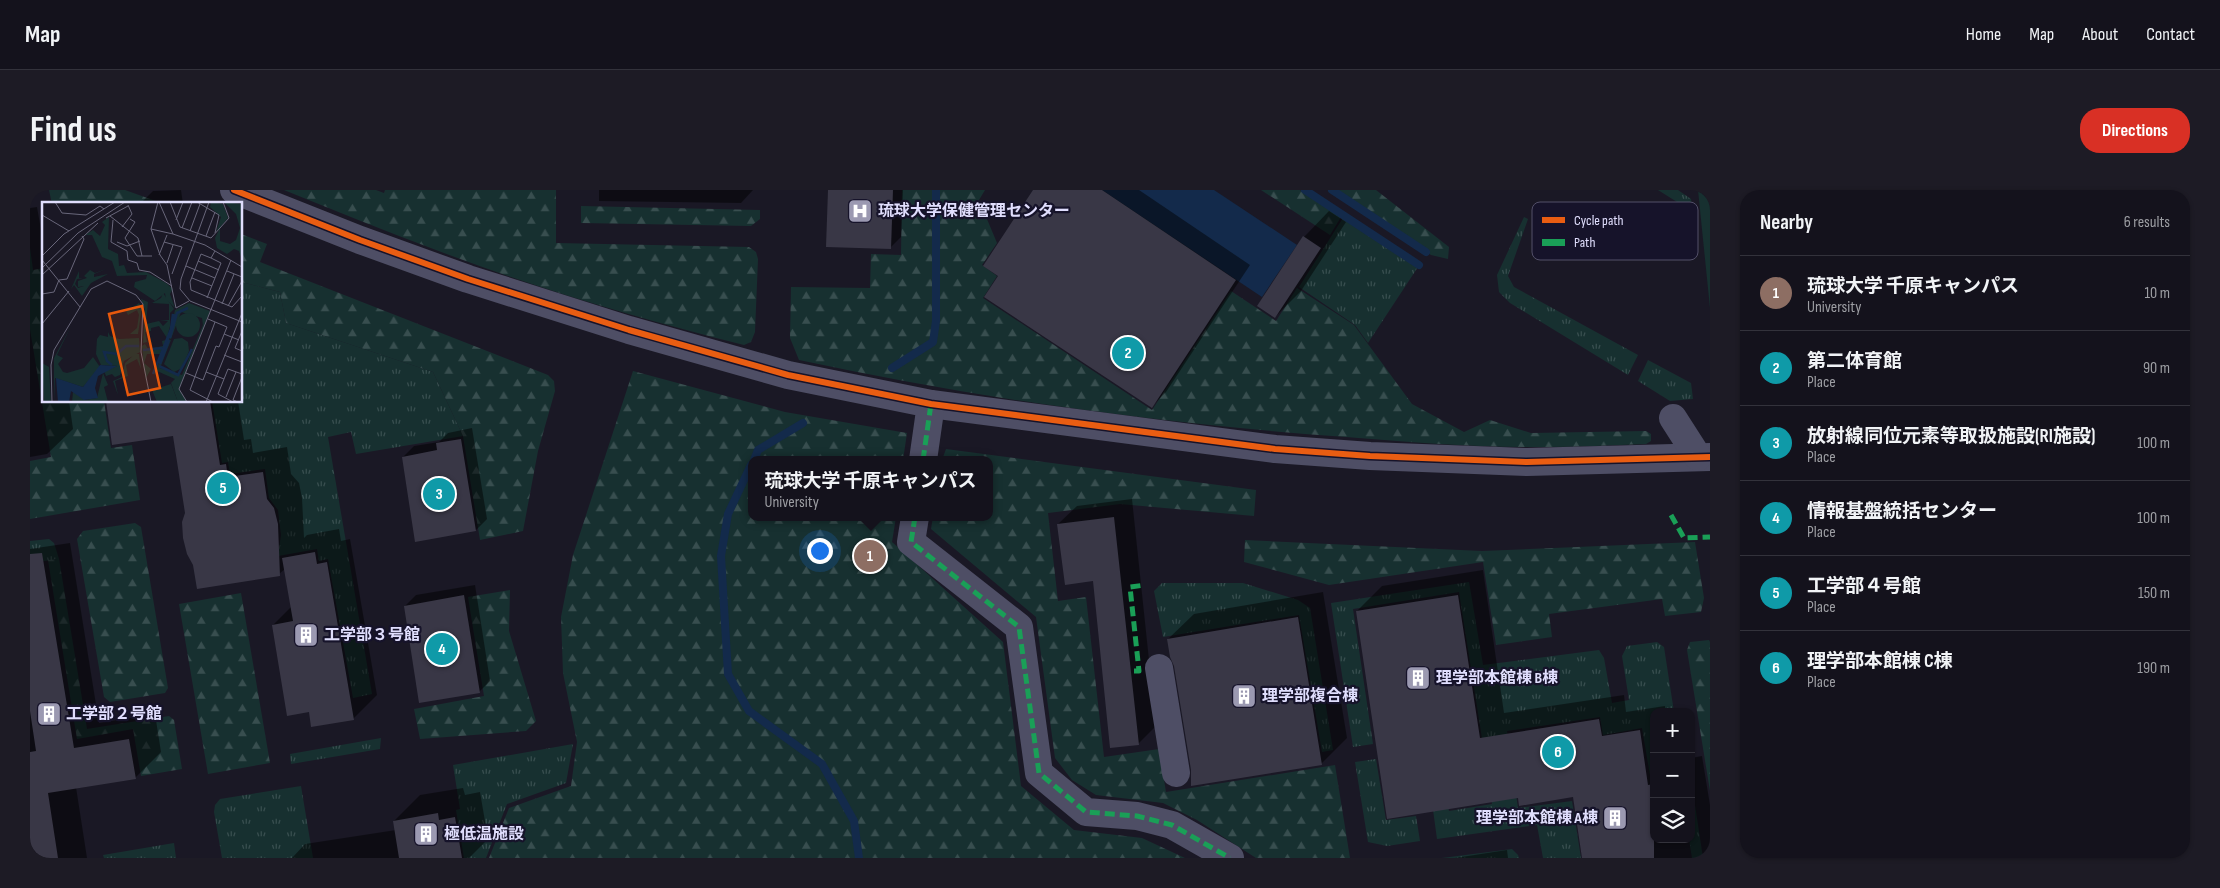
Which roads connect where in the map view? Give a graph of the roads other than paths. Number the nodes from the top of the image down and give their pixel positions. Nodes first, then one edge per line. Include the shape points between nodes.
1 (234, 190) edge
2 (931, 404) junction
3 (1673, 418) dead end
4 (924, 456) edge
5 (1704, 457) edge
6 (914, 521) edge
7 (1159, 668) dead end
8 (1176, 773) dead end
9 (1230, 858) edge

1 - 2 street via 458,276 629,330 788,375
2 - 4 street
2 - 5 street via 1265,448 1370,456 1528,462
3 - 5 street
6 - 9 street via 911,542 1019,627 1039,773 1086,812 1137,816 1172,825
7 - 8 street

